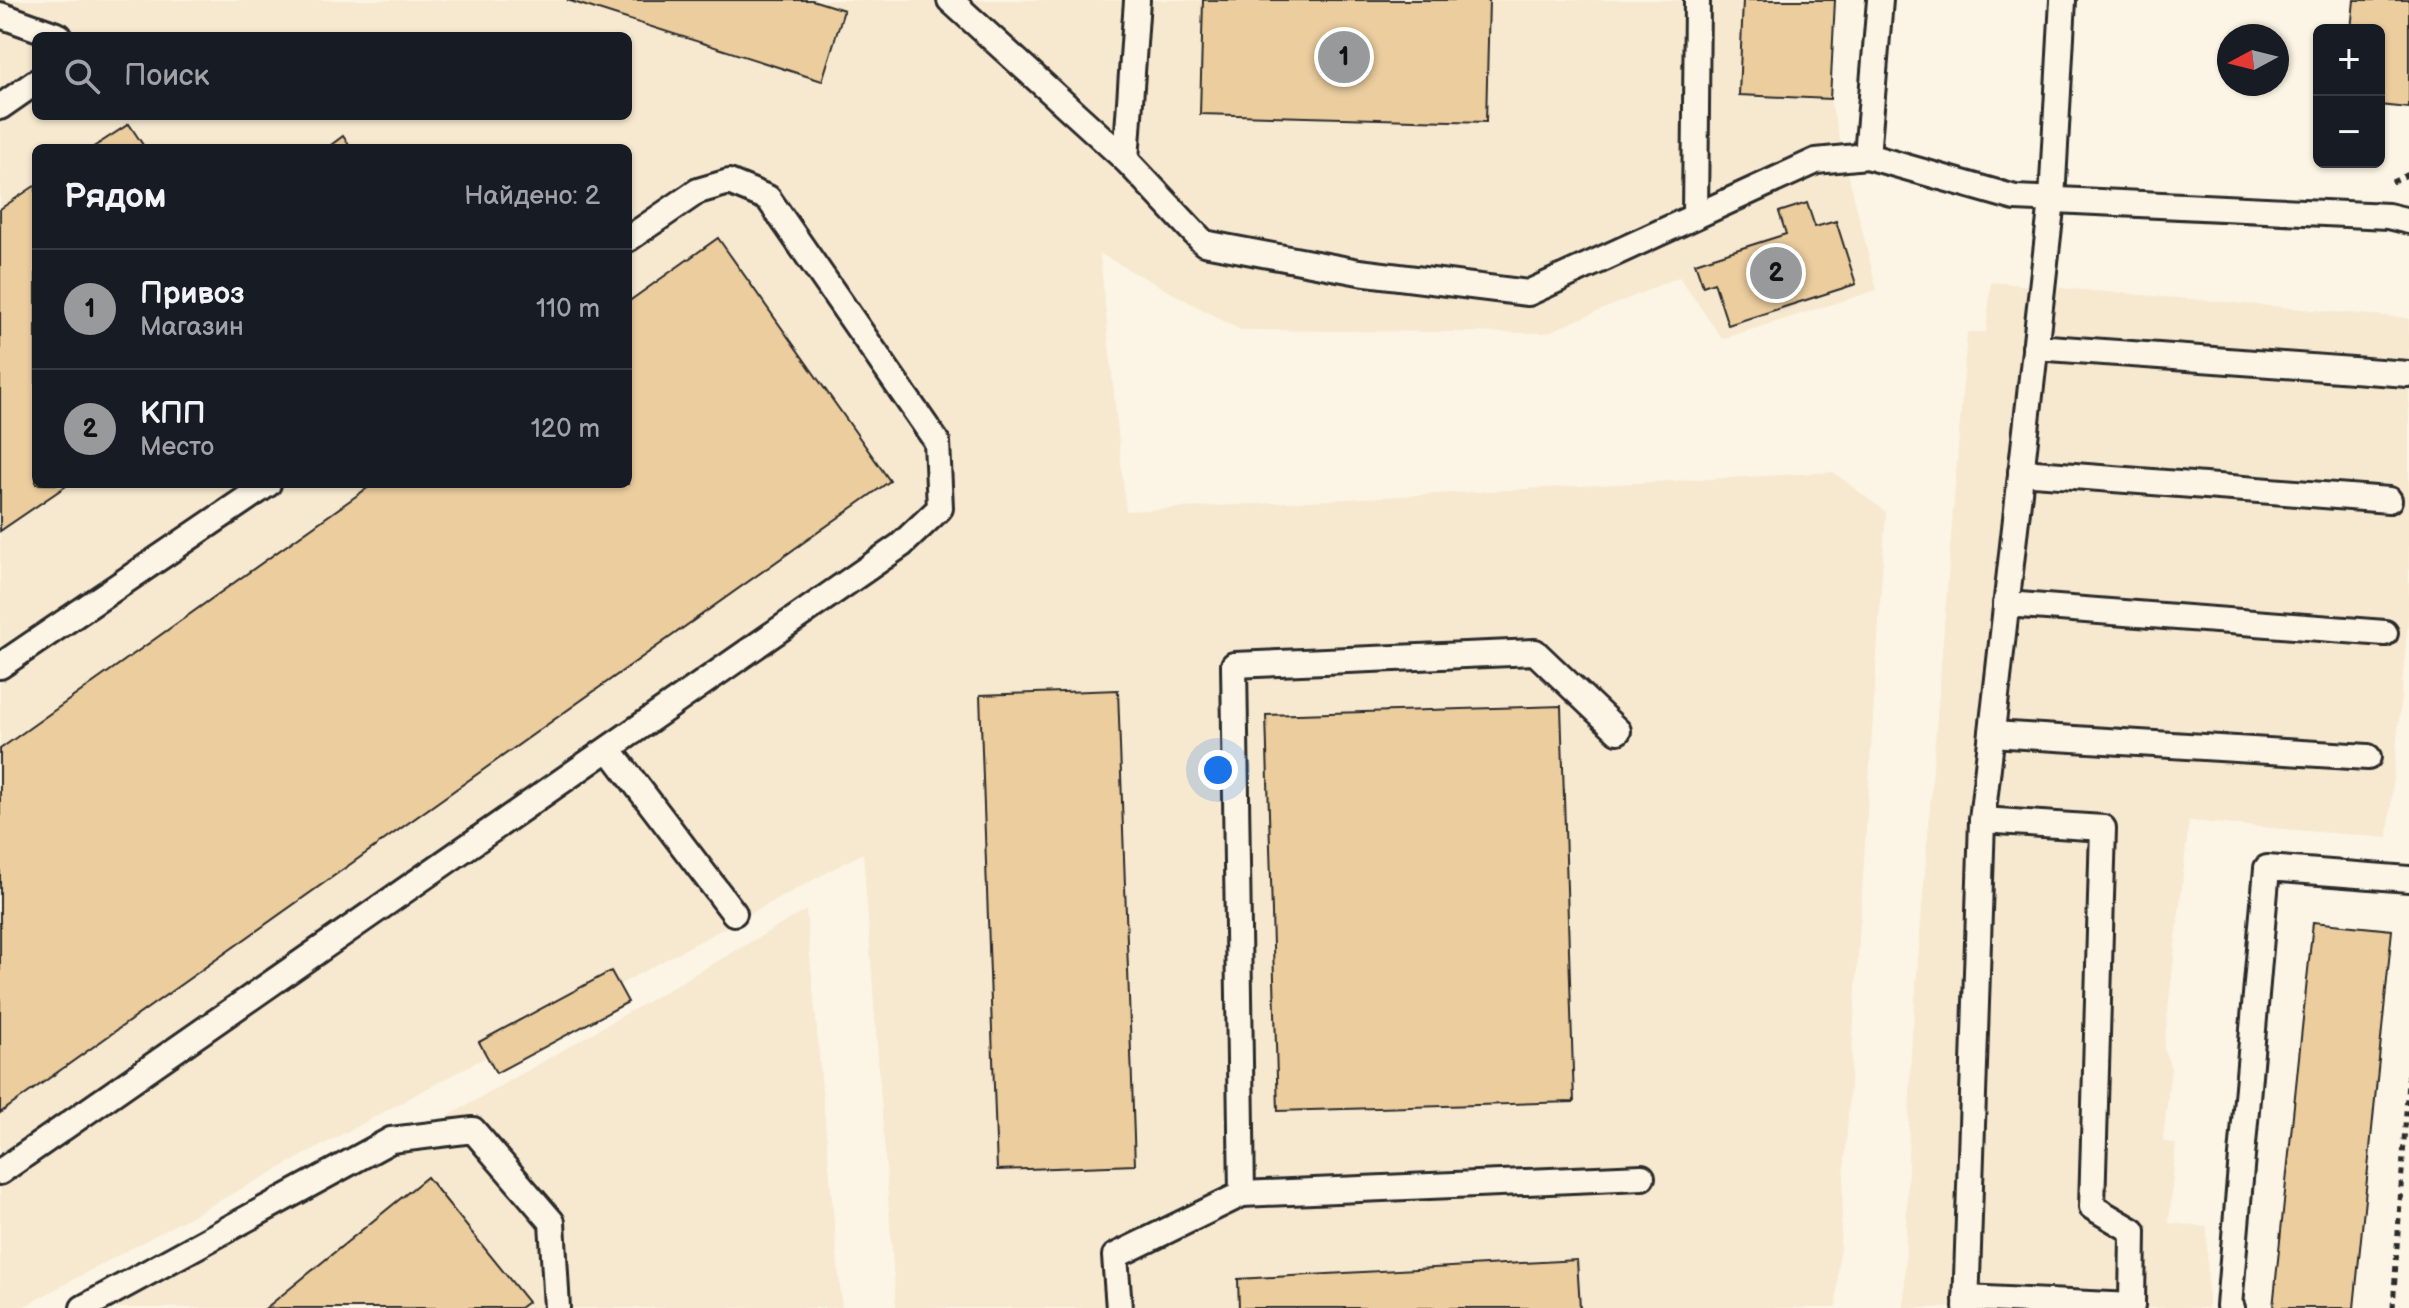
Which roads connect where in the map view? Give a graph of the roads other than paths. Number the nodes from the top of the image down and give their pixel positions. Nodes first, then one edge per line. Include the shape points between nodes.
1 (950, 0) edge
2 (1137, 0) edge
3 (1697, 0) edge
4 (1880, 0) edge
5 (2063, 0) edge
6 (0, 15) edge
7 (48, 32) edge
8 (32, 85) edge
9 (0, 107) edge
10 (1867, 156) junction
11 (1126, 160) junction
12 (2052, 200) junction
13 (1695, 216) junction
14 (2409, 221) edge
15 (632, 236) edge
16 (2035, 347) junction
17 (2408, 374) edge
18 (2021, 472) junction
19 (262, 488) edge
20 (2389, 500) dead end
21 (2006, 604) junction
22 (2385, 633) dead end
23 (0, 666) edge
24 (1618, 731) dead end
25 (1992, 734) junction
26 (609, 749) junction
27 (2368, 757) dead end
28 (1982, 820) junction
29 (2409, 879) edge
30 (734, 913) dead end
31 (0, 1172) edge
32 (1642, 1177) dead end
33 (1242, 1194) junction
34 (1966, 1303) edge
35 (83, 1308) edge
36 (557, 1308) edge
37 (1119, 1308) edge
38 (2232, 1308) edge

1 - 11 lane
2 - 11 lane
3 - 13 lane
4 - 10 lane
5 - 12 lane
6 - 7 lane
8 - 9 lane
10 - 12 lane via 2015,198
10 - 13 lane via 1816,161
11 - 13 lane via 1204,243 1359,272 1528,293
12 - 14 lane
12 - 16 lane
15 - 26 lane via 698,191 729,182 768,198 937,442 940,508 901,545
16 - 17 lane
16 - 18 lane
18 - 20 lane
18 - 21 lane
19 - 23 lane
21 - 22 lane
21 - 25 lane
24 - 33 lane via 1535,652 1234,665
25 - 27 lane
25 - 28 lane
26 - 30 lane
26 - 31 lane
28 - 34 lane
28 - 34 lane via 2103,828 2092,1207 2133,1231 2132,1306
29 - 38 lane via 2267,868
32 - 33 lane
33 - 37 lane via 1115,1256
35 - 36 lane via 391,1140 473,1130 552,1222

